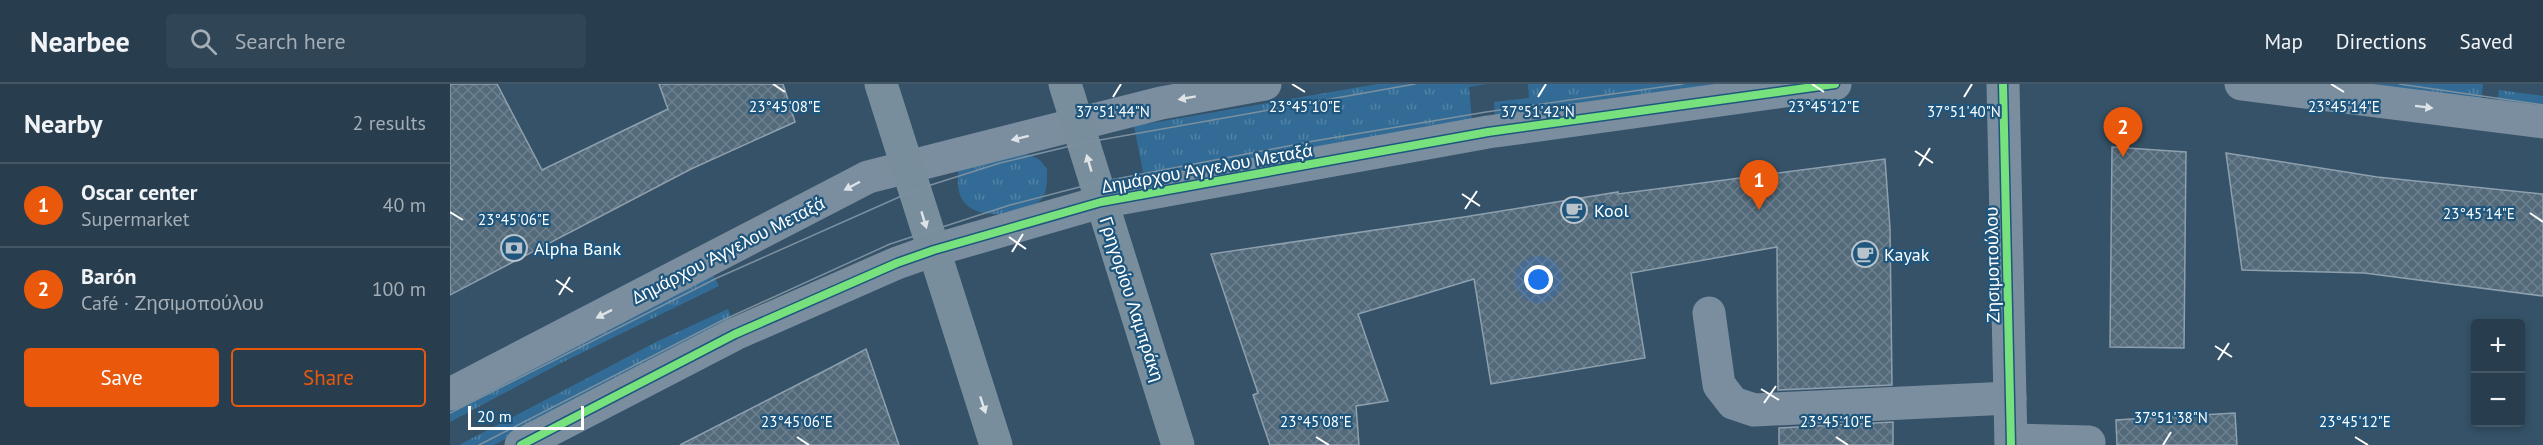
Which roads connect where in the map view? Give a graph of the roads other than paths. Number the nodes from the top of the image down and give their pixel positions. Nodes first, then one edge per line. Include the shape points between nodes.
1 (881, 84) edge
2 (1065, 84) edge
3 (1265, 84) edge
4 (1835, 84) edge
5 (2003, 84) edge
6 (2241, 84) edge
7 (2543, 122) edge
8 (1076, 123) junction
9 (907, 166) junction
10 (1101, 202) junction
11 (934, 250) junction
12 (1709, 313) dead end
13 (450, 394) edge
14 (2010, 398) junction
15 (2089, 441) dead end
16 (2011, 442) edge
17 (521, 445) edge
18 (996, 445) edge
19 (1178, 445) edge

1 - 9 main road
2 - 8 main road, Γρηγορίου Λαμπράκη
3 -> 8 street, Δημάρχου Άγγελου Μεταξά
4 - 10 street, Δημάρχου Άγγελου Μεταξά via 1488,132
5 - 14 street, Ζησιμοπούλου
6 -> 7 street
8 -> 9 street, Δημάρχου Άγγελου Μεταξά
10 -> 8 main road, Γρηγορίου Λαμπράκη
9 -> 11 main road
9 -> 13 street, Δημάρχου Άγγελου Μεταξά via 868,177
10 - 11 street, Δημάρχου Άγγελου Μεταξά
10 - 19 main road, Γρηγορίου Λαμπράκη
11 - 17 street, Δημάρχου Άγγελου Μεταξά via 735,334
11 -> 18 main road
12 - 14 street via 1719,385 1733,404 1754,410
14 - 16 street, Ζησιμοπούλου
15 - 16 street

